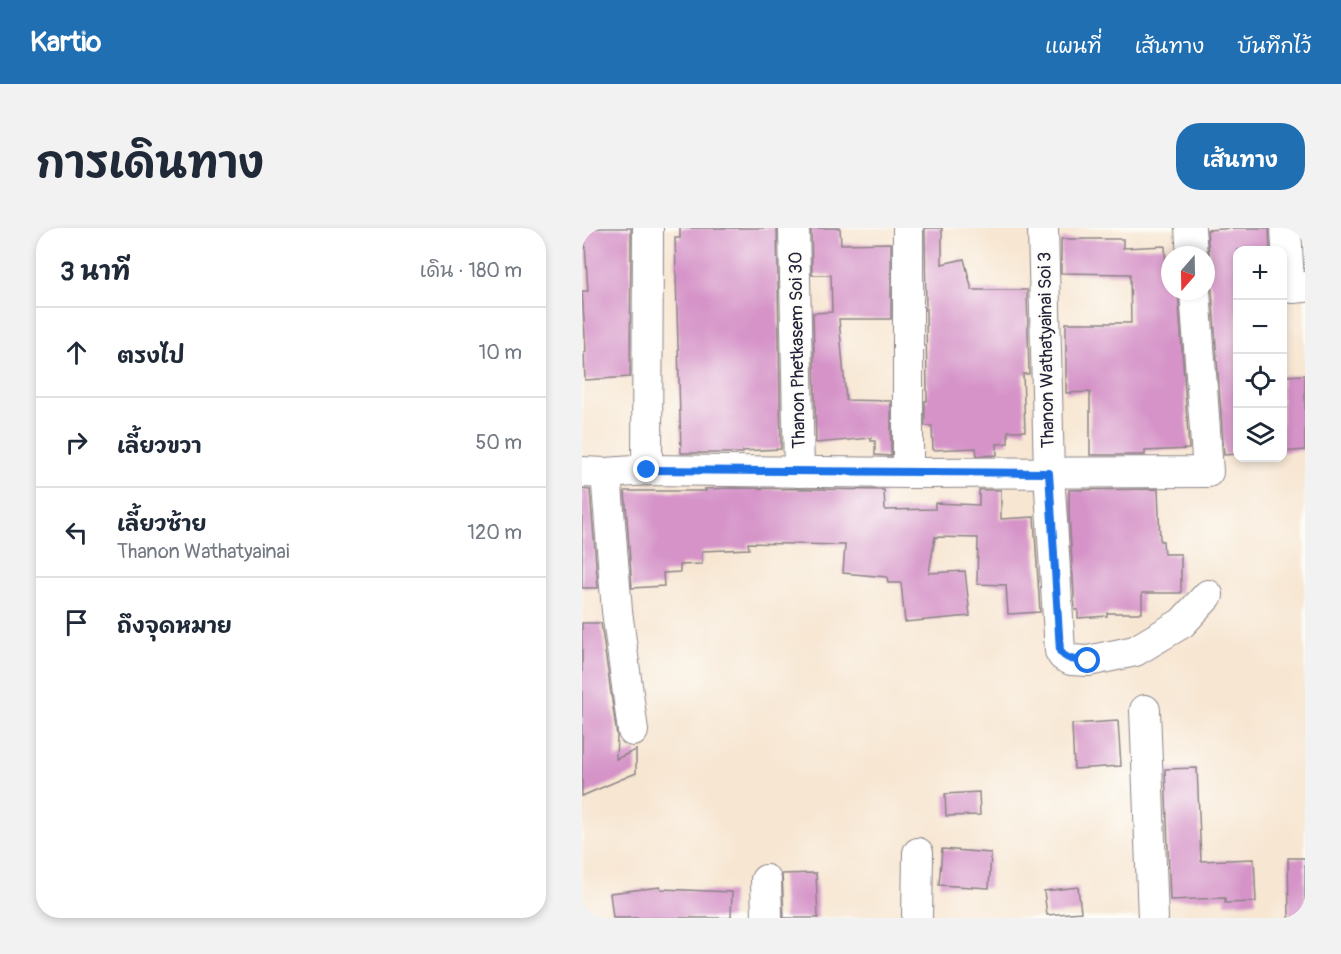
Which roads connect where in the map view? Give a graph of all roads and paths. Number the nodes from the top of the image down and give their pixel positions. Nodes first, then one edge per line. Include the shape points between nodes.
1 (648, 228) edge
2 (794, 228) edge
3 (908, 228) edge
4 (1043, 228) edge
5 (1190, 228) edge
6 (1286, 228) edge
7 (1191, 246) edge
8 (1305, 287) edge
9 (1196, 300) edge
10 (647, 470) junction
11 (799, 472) junction
12 (594, 473) edge
13 (908, 473) junction
14 (1049, 473) junction
15 (1208, 595) dead end
16 (1145, 710) dead end
17 (633, 731) dead end
18 (918, 853) dead end
19 (766, 880) dead end
20 (767, 918) edge
21 (917, 918) edge
22 (1153, 918) edge

1 - 10 street
2 - 11 street, Thanon Phetkasem Soi 30
3 - 13 street
4 - 14 street, Thanon Wathatyainai Soi 3
5 - 7 street
6 - 8 street via 1289,283 1292,288
9 - 14 street via 1208,472
10 - 11 street
10 - 12 street
11 - 13 street
12 - 17 street
13 - 14 street
14 - 15 street, Thanon Wathatyainai Soi 3 via 1063,656 1088,661 1135,651 1182,623
16 - 22 street
18 - 21 street
19 - 20 street

